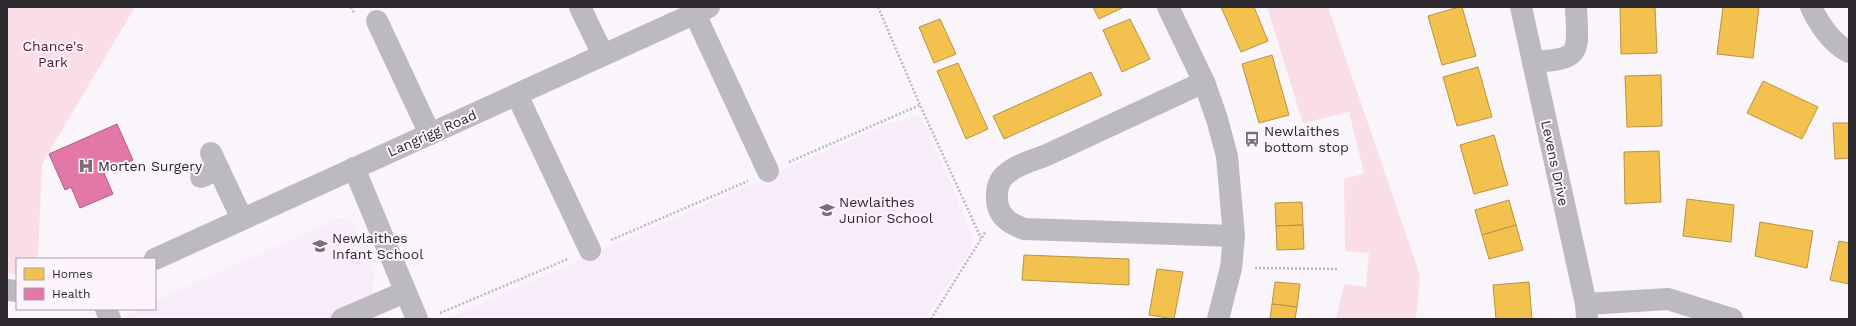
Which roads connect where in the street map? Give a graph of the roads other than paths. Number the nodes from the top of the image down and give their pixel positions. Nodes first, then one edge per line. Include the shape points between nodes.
1 (580, 7) edge
2 (1168, 7) edge
3 (1521, 7) edge
4 (1576, 7) edge
5 (1812, 7) edge
6 (702, 10) edge
7 (377, 21) dead end
8 (1849, 52) edge
9 (603, 56) junction
10 (1533, 62) junction
11 (1204, 82) junction
12 (517, 95) junction
13 (430, 134) junction
14 (210, 166) dead end
15 (354, 168) junction
16 (768, 171) road end
17 (242, 219) junction
18 (1234, 236) junction
19 (590, 250) road end
20 (156, 259) edge
21 (405, 292) junction
22 (1587, 312) edge
23 (425, 318) edge
24 (342, 319) edge
25 (1218, 319) edge
26 (1732, 319) edge

1 - 9 street
2 - 11 street
3 - 10 street, Levens Drive
4 - 10 street via 1575,50 1570,56 1559,60
5 - 8 street via 1828,35
6 - 9 street, Langrigg Road
6 - 16 street
7 - 13 street
9 - 12 street, Langrigg Road
10 - 22 street, Levens Drive
11 - 18 street via 1227,156
11 - 18 street via 1005,174 998,186 999,208 1004,218 1024,229
12 - 13 street, Langrigg Road
12 - 19 street
13 - 15 street, Langrigg Road
14 - 17 street
15 - 17 street, Langrigg Road
15 - 21 street
17 - 20 street, Langrigg Road
18 - 25 street via 1231,268
21 - 23 street
21 - 24 street
22 - 26 street via 1668,299

